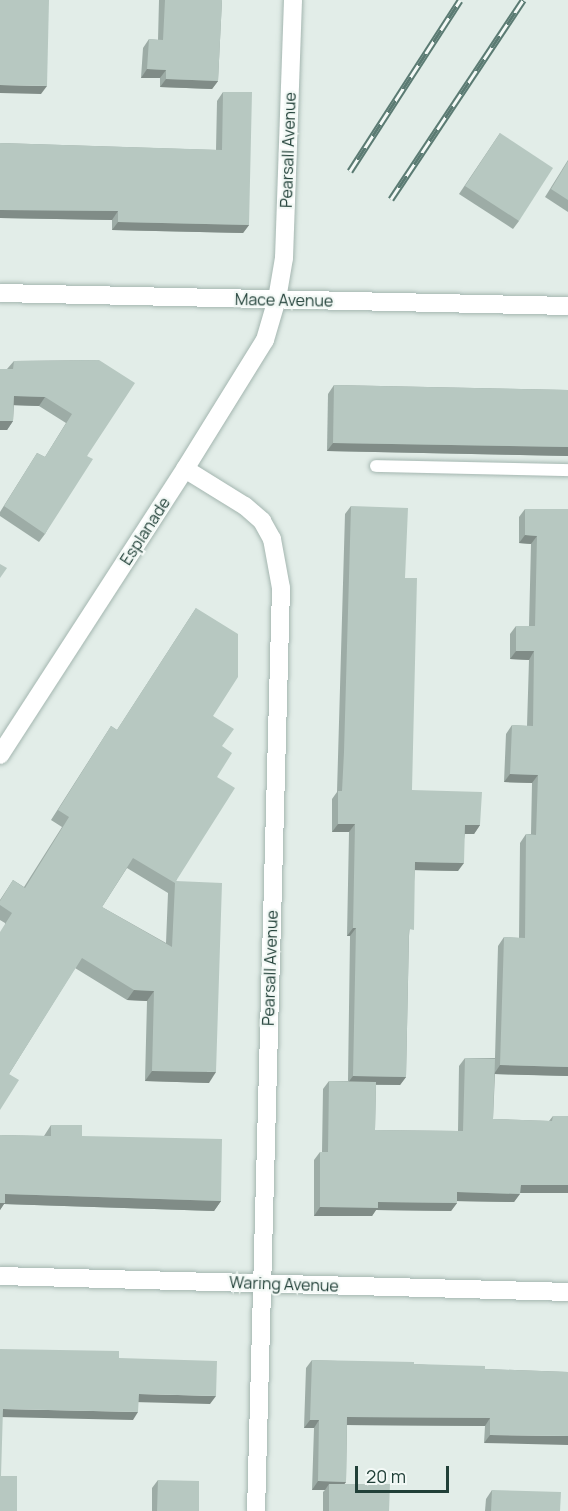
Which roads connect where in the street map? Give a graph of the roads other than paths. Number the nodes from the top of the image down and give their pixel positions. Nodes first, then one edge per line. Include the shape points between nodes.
1 (293, 0) edge
2 (0, 293) edge
3 (277, 300) junction
4 (568, 306) edge
5 (376, 466) dead end
6 (185, 469) junction
7 (568, 470) edge
8 (0, 755) edge
9 (0, 1276) edge
10 (261, 1284) junction
11 (568, 1292) edge
12 (256, 1511) edge

1 - 3 street, Pearsall Avenue via 284,258
2 - 3 street, Mace Avenue
3 - 4 street, Mace Avenue
3 - 6 street, Esplanade via 265,340
5 - 7 lane
6 - 8 street, Esplanade
6 - 10 street, Pearsall Avenue via 262,521 272,539 281,588
9 - 10 street, Waring Avenue
10 - 11 street, Waring Avenue
10 - 12 street, Pearsall Avenue

